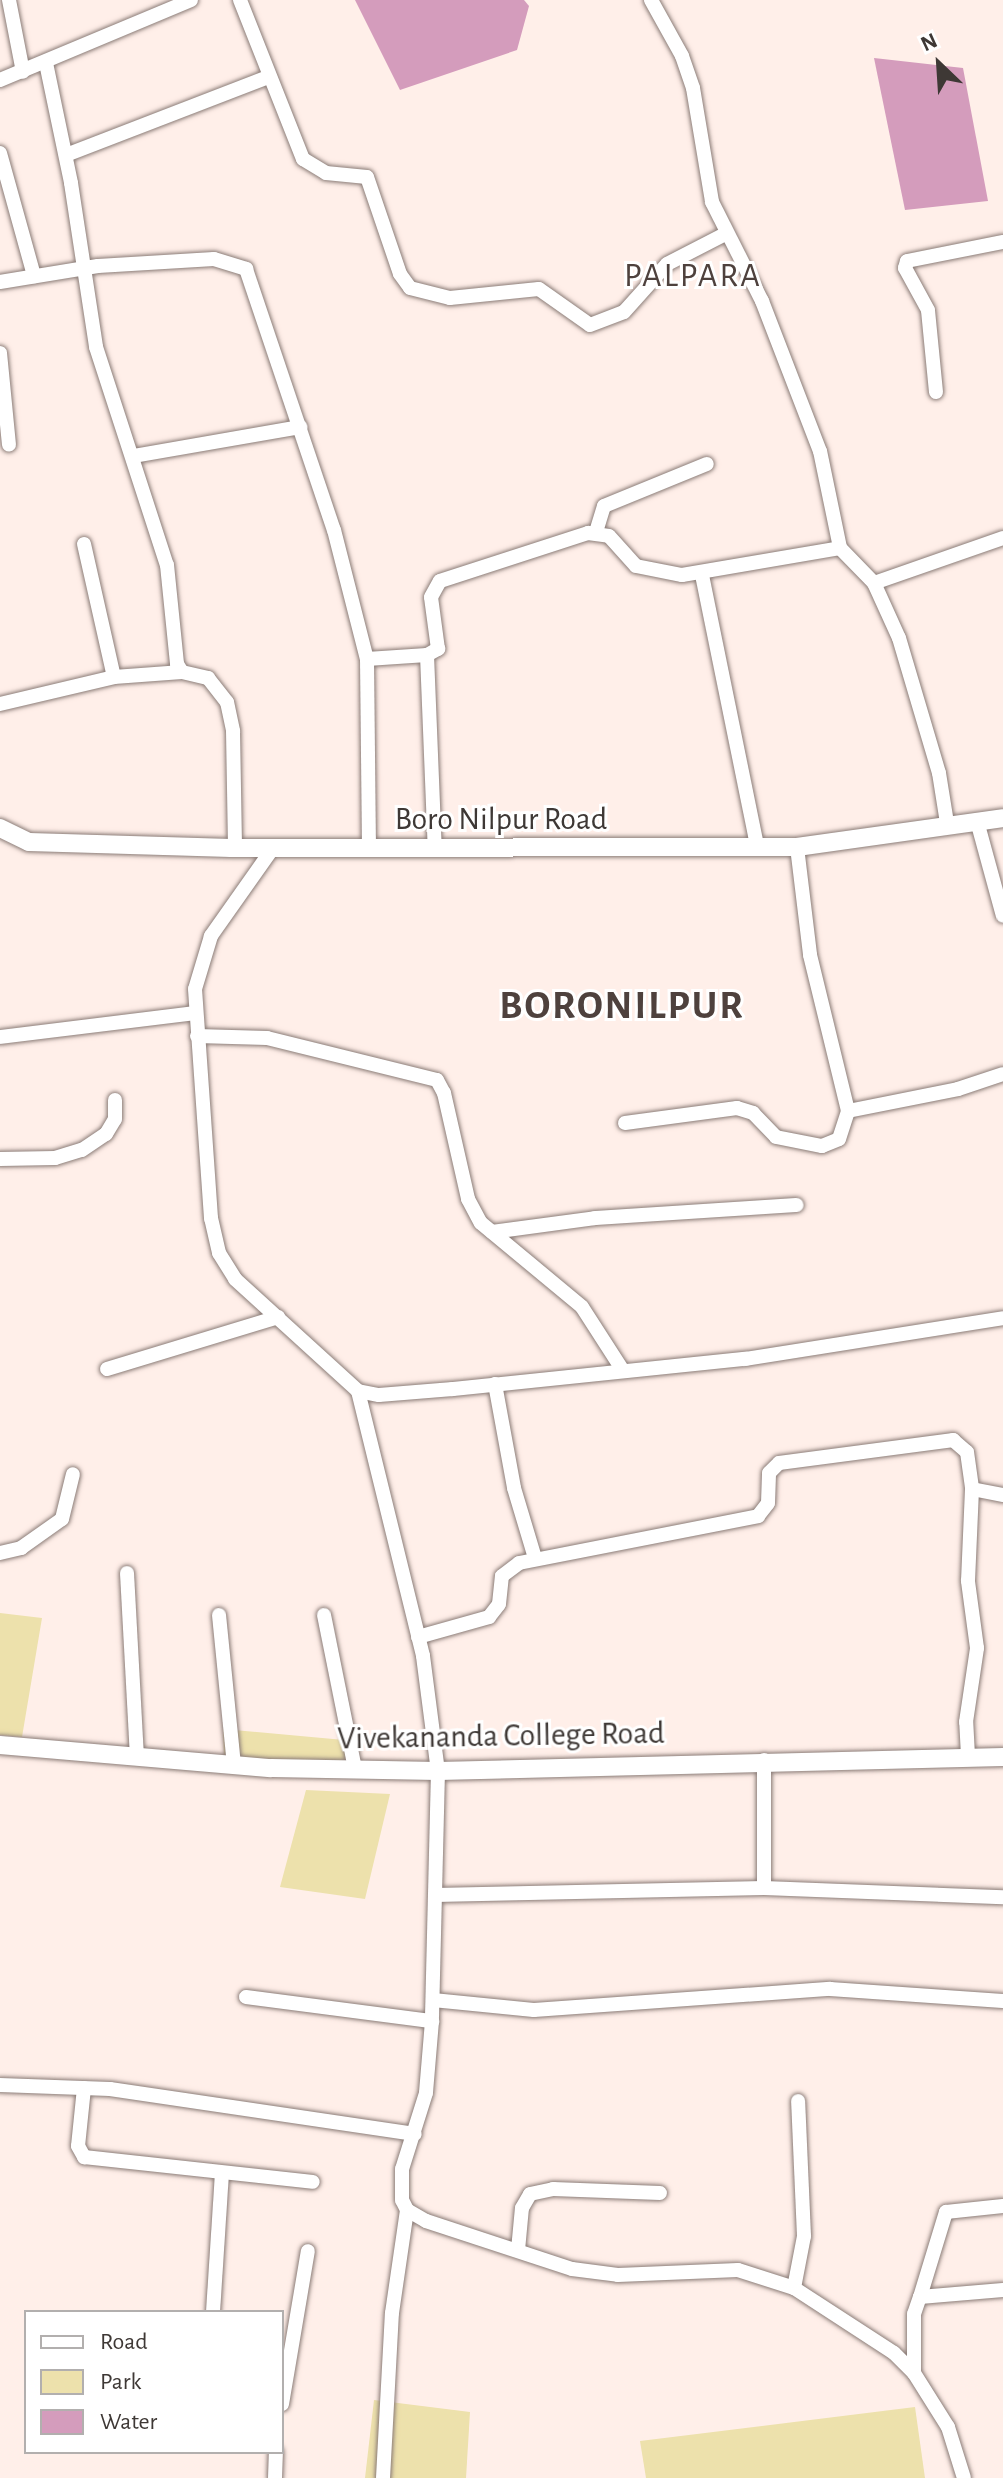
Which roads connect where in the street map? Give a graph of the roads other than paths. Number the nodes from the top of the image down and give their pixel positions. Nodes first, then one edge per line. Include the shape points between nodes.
1 (9, 0) edge
2 (191, 0) edge
3 (240, 0) edge
4 (651, 0) edge
5 (46, 63) junction
6 (23, 72) junction
7 (268, 77) junction
8 (0, 80) edge
9 (0, 153) edge
10 (66, 155) junction
11 (725, 234) junction
12 (1003, 242) edge
13 (85, 270) junction
14 (34, 276) junction
15 (0, 282) edge
16 (0, 353) edge
17 (936, 392) dead end
18 (300, 427) junction
19 (9, 445) dead end
20 (134, 456) junction
21 (707, 464) dead end
22 (596, 532) junction
23 (1003, 538) edge
24 (84, 544) dead end
25 (840, 548) junction
26 (702, 575) junction
27 (874, 583) junction
28 (427, 655) junction
29 (367, 659) junction
30 (182, 672) junction
31 (114, 677) junction
32 (0, 704) edge
33 (1003, 818) edge
34 (977, 821) junction
35 (947, 823) junction
36 (0, 828) edge
37 (757, 846) junction
38 (797, 847) junction
39 (235, 848) junction
40 (273, 848) junction
41 (369, 848) junction
42 (435, 850) junction
43 (1003, 916) edge
44 (195, 1013) junction
45 (197, 1036) junction
46 (0, 1037) edge
47 (1003, 1074) edge
48 (115, 1100) dead end
49 (848, 1111) junction
50 (625, 1123) dead end
51 (0, 1159) edge
52 (797, 1205) dead end
53 (492, 1232) junction
54 (278, 1317) junction
55 (1003, 1318) edge
56 (107, 1369) dead end
57 (622, 1369) junction
58 (495, 1384) junction
59 (358, 1391) junction
60 (73, 1474) dead end
61 (972, 1489) junction
62 (1003, 1495) edge
63 (0, 1553) edge
64 (535, 1558) junction
65 (127, 1573) dead end
66 (219, 1615) dead end
67 (324, 1615) dead end
68 (418, 1637) junction
69 (0, 1745) edge
70 (137, 1756) junction
71 (968, 1756) junction
72 (1003, 1757) edge
73 (764, 1760) junction
74 (234, 1764) junction
75 (355, 1769) junction
76 (438, 1771) junction
77 (764, 1888) junction
78 (435, 1895) junction
79 (1003, 1897) edge
80 (246, 1997) dead end
81 (433, 2000) junction
82 (1003, 2001) edge
83 (432, 2021) junction
84 (0, 2085) edge
85 (84, 2088) junction
86 (798, 2101) dead end
87 (415, 2134) junction
88 (222, 2174) junction
89 (313, 2182) dead end
90 (660, 2193) dead end
91 (1003, 2206) edge
92 (407, 2210) junction
93 (518, 2250) junction
94 (308, 2251) dead end
95 (794, 2288) junction
96 (1003, 2290) edge
97 (920, 2297) junction
98 (213, 2310) edge
99 (914, 2373) junction
100 (284, 2392) edge
101 (276, 2454) edge
102 (275, 2478) edge
103 (383, 2478) edge
104 (964, 2478) edge

1 - 6 street
2 - 5 street
3 - 7 street
4 - 11 street via 693,88 712,202
5 - 6 street
5 - 10 street
6 - 8 street
7 - 10 street
7 - 11 street via 303,159 312,168 367,177 400,274 410,288 425,295 450,298 539,289 579,321 598,323 624,312 667,264
9 - 14 street
10 - 13 street
11 - 25 street via 757,290 820,451
12 - 17 street via 907,261 908,276 928,310
13 - 14 street
13 - 18 street via 214,259 246,269
13 - 20 street via 96,347
14 - 15 street
16 - 19 street
18 - 20 street
18 - 29 street via 349,576
20 - 30 street via 167,565
21 - 22 street via 604,506
22 - 26 street via 609,536 636,566
22 - 28 street via 440,581 431,597 438,649
23 - 27 street
24 - 31 street
25 - 26 street
25 - 27 street
26 - 37 street
27 - 35 street via 913,677
28 - 29 street
28 - 42 street
29 - 41 street
30 - 31 street
30 - 39 street via 208,678 227,702 233,731
31 - 32 street
33 - 34 street, Boro Nilpur Road
34 - 35 street, Boro Nilpur Road
34 - 43 street
35 - 38 street, Boro Nilpur Road
36 - 39 street, Boro Nilpur Road via 29,842
37 - 38 street, Boro Nilpur Road
37 - 42 street, Boro Nilpur Road
38 - 49 street via 810,955
39 - 40 street, Boro Nilpur Road
40 - 41 street, Boro Nilpur Road
40 - 44 street via 211,936 195,989
41 - 42 street, Boro Nilpur Road
44 - 45 street
44 - 46 street
45 - 53 street via 267,1038 437,1080 468,1199
45 - 54 street via 214,1236 227,1269
47 - 49 street via 958,1089
48 - 51 street via 115,1119 106,1134 82,1150 55,1158
49 - 50 street via 839,1139 822,1146 776,1137 753,1113 737,1108
52 - 53 street via 595,1218
53 - 57 street via 582,1307
54 - 56 street
54 - 59 street
55 - 57 street via 760,1357
57 - 58 street
58 - 59 street via 379,1395
58 - 64 street via 514,1488
59 - 68 street
60 - 63 street via 62,1519 21,1548
61 - 62 street
61 - 64 street via 967,1452 953,1440 779,1463 769,1473 768,1503 758,1516
61 - 71 street via 968,1581 977,1648 966,1722
64 - 68 street via 502,1576 499,1604 489,1617
65 - 70 street
66 - 74 street
67 - 75 street
68 - 76 street
69 - 70 street, Vivekananda College Road
70 - 74 street, Vivekananda College Road
71 - 72 street, Vivekananda College Road
71 - 73 street, Vivekananda College Road
73 - 76 street, Vivekananda College Road
73 - 77 street
74 - 75 street, Vivekananda College Road
75 - 76 street, Vivekananda College Road
76 - 78 street
77 - 78 street
77 - 79 street
78 - 81 street
80 - 83 street
81 - 82 street via 534,2010 830,1989
81 - 83 street
83 - 87 street via 426,2093
84 - 85 street
85 - 87 street via 244,2105
85 - 88 street via 78,2146 84,2157
86 - 95 street via 804,2236
87 - 92 street via 400,2186
88 - 89 street
88 - 98 street
90 - 93 street via 553,2189 530,2194 522,2208
91 - 97 street via 946,2212
92 - 93 street
92 - 103 street via 392,2313
93 - 95 street via 594,2273 738,2270
94 - 100 street
95 - 99 street via 894,2353
96 - 97 street
97 - 99 street via 914,2314
99 - 104 street via 948,2427
101 - 102 street

